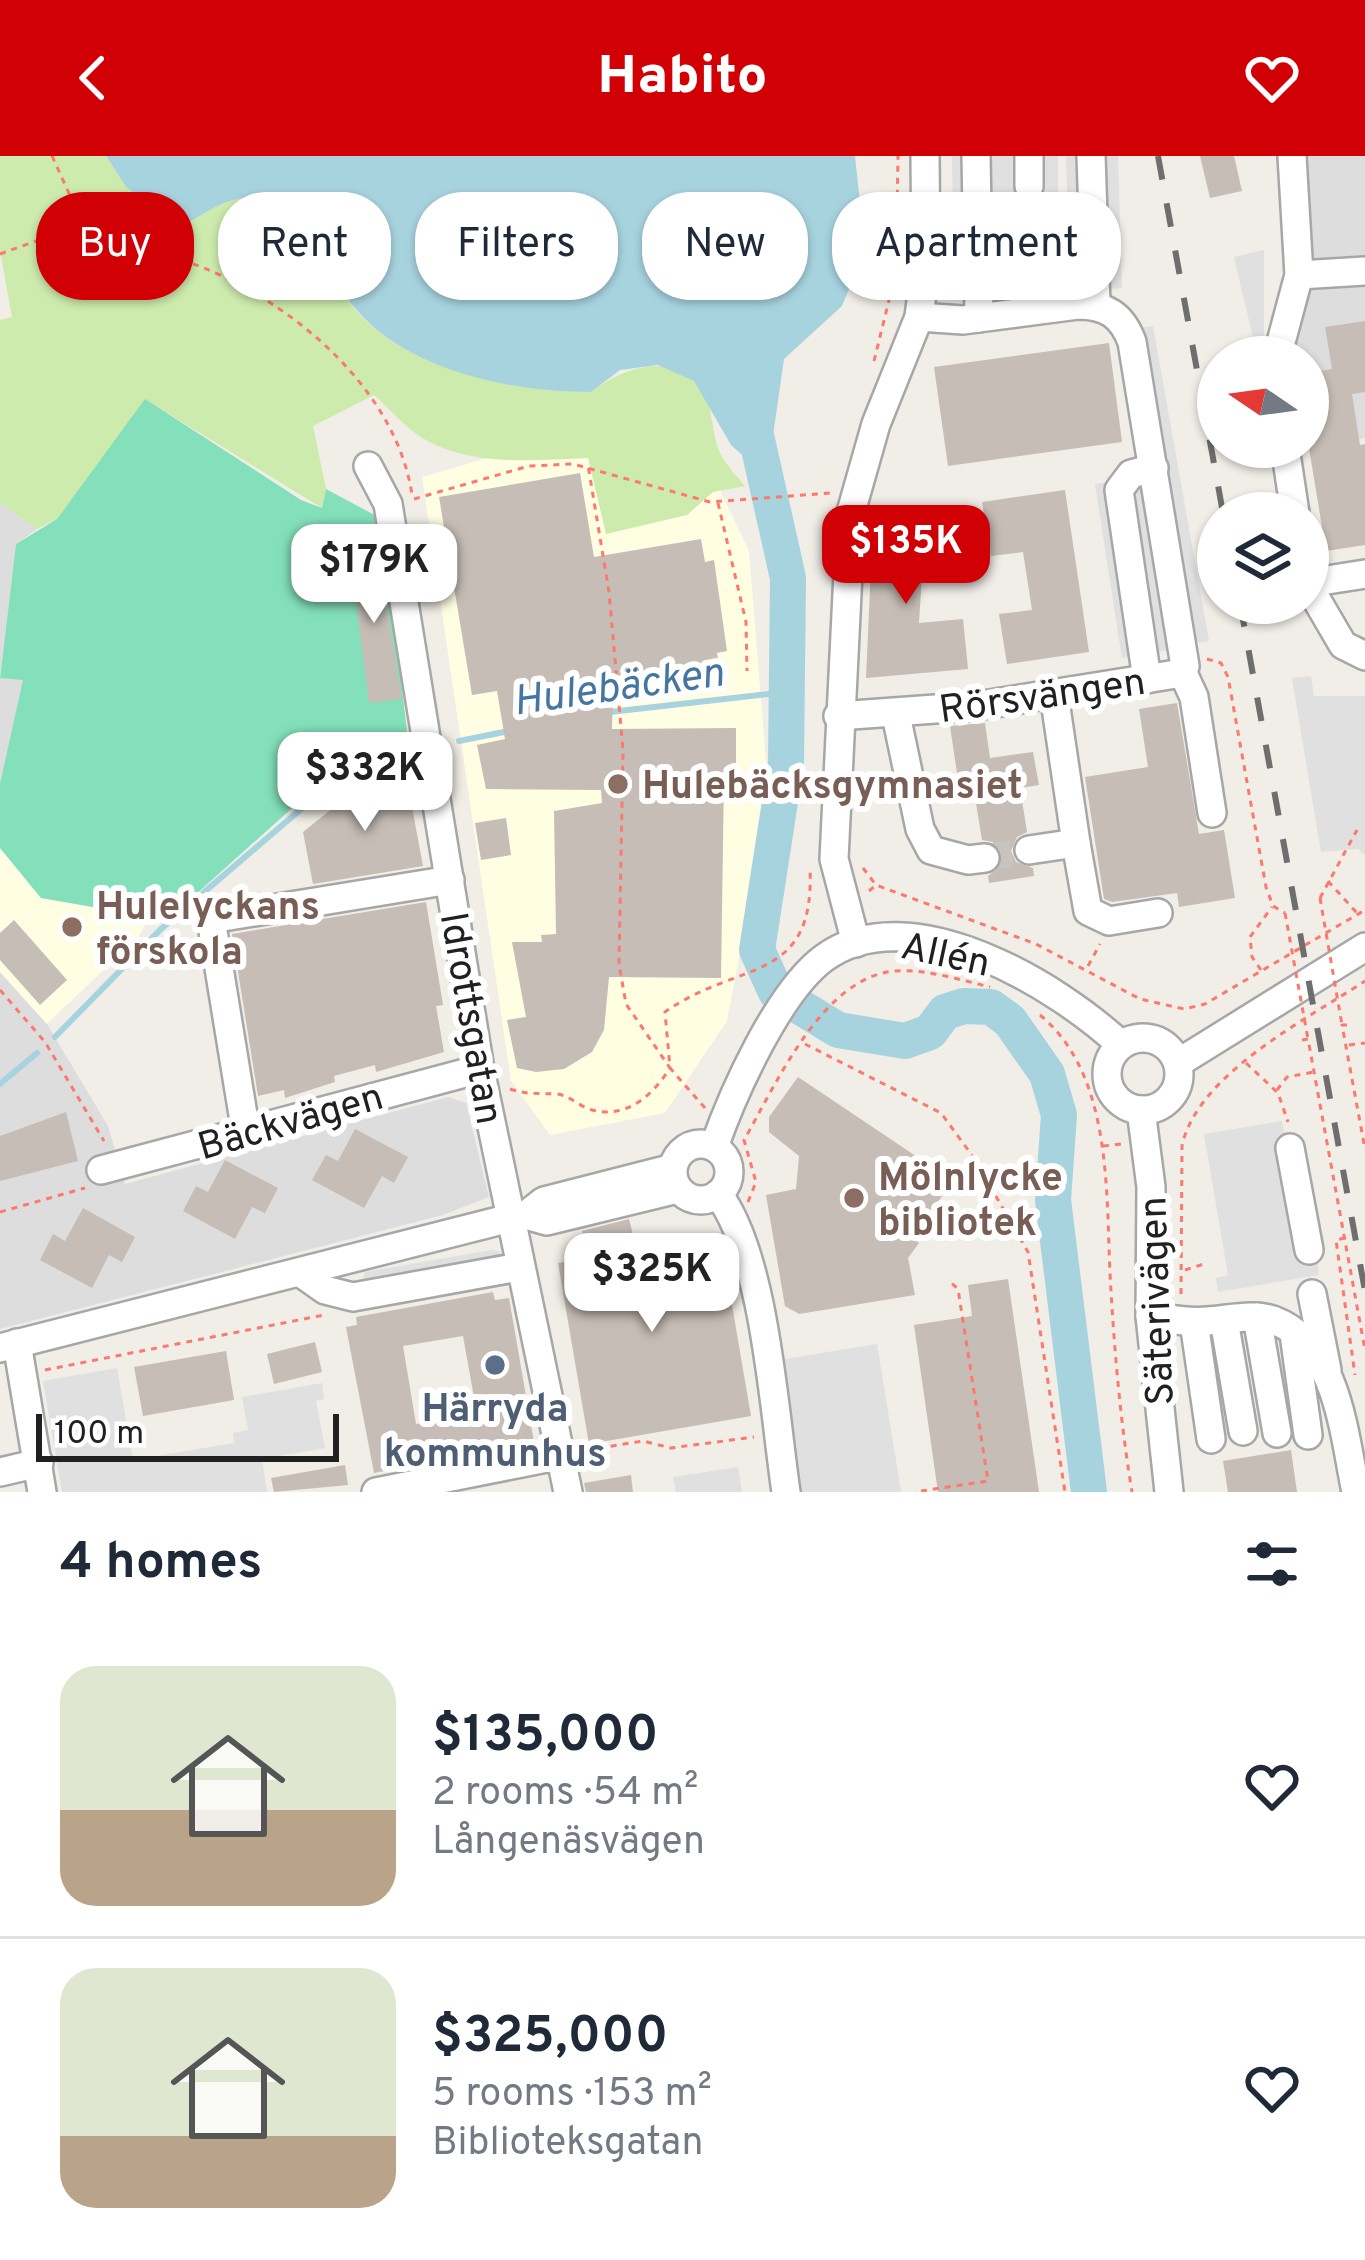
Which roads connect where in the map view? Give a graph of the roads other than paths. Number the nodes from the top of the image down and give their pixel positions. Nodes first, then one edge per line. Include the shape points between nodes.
1 (925, 156) edge
2 (976, 156) edge
3 (1029, 156) edge
4 (1090, 156) edge
5 (1292, 156) edge
6 (1030, 186) dead end
7 (1365, 271) edge
8 (1299, 275) junction
9 (1096, 305) junction
10 (920, 317) junction
11 (979, 318) junction
12 (1282, 336) edge
13 (368, 466) dead end
14 (1154, 468) junction
15 (1365, 574) edge
16 (1329, 580) edge
17 (1329, 621) edge
18 (1365, 656) edge
19 (1184, 665) junction
20 (1147, 679) junction
21 (1054, 694) junction
22 (896, 715) junction
23 (838, 716) junction
24 (1212, 813) dead end
25 (1076, 843) junction
26 (1029, 850) tunnel mouth
27 (985, 857) tunnel mouth
28 (450, 880) junction
29 (1158, 913) dead end
30 (856, 943) junction
31 (1365, 947) edge
32 (1121, 1045) junction
33 (1178, 1063) junction
34 (489, 1078) junction
35 (1141, 1110) junction
36 (246, 1133) junction
37 (727, 1137) junction
38 (1290, 1148) dead end
39 (676, 1178) junction
40 (94, 1179) road end
41 (726, 1204) junction
42 (518, 1216) junction
43 (1309, 1250) dead end
44 (519, 1267) junction
45 (301, 1273) junction
46 (1312, 1294) dead end
47 (1150, 1316) junction
48 (1251, 1330) junction
49 (9, 1346) edge
50 (1268, 1434) junction
51 (562, 1455) junction
52 (39, 1463) junction
53 (0, 1472) edge
54 (42, 1492) edge
55 (376, 1492) edge
56 (568, 1492) edge
57 (786, 1492) edge
58 (1169, 1492) edge
59 (1356, 1492) edge

1 - 10 street
2 - 11 street
3 - 6 street
4 - 9 street
5 - 8 street
7 - 8 street
8 - 12 street
9 - 11 street
9 - 14 street, Rörsvängen via 1118,318 1132,342
10 - 11 street
10 - 23 street via 854,498
13 - 28 street, Idrottsgatan via 389,512
14 - 19 street, Rörsvängen
14 - 20 street via 1130,474 1119,490
15 - 16 street
17 - 18 street via 1343,645
19 - 20 street, Rörsvängen
19 - 24 street
20 - 21 street, Rörsvängen
21 - 22 street, Rörsvängen
21 - 25 street
22 - 23 street, Rörsvängen
22 - 27 street via 931,850
23 - 30 street via 834,859
25 - 26 street
25 - 29 street via 1096,918
28 - 34 street, Idrottsgatan
28 - 36 street via 212,920
30 - 32 street, Allén via 927,942 1014,968 1071,1000
30 - 37 street, Allén via 828,955 769,1032
31 - 33 street
32 - 33 street via 1154,1039
32 - 35 street via 1107,1070 1109,1085
33 - 35 street via 1170,1098
34 - 36 street, Bäckvägen
34 - 42 street, Idrottsgatan
35 - 47 street, Säterivägen via 1151,1187
36 - 40 street, Bäckvägen
37 - 39 street via 688,1147
37 - 41 street
38 - 43 street
39 - 41 street via 697,1199
39 - 42 street via 544,1201
41 - 57 street via 748,1253
42 - 44 street, Idrottsgatan
42 - 45 street
44 - 45 street via 353,1297
44 - 51 street, Idrottsgatan
45 - 49 street
46 - 48 street
47 - 48 street
47 - 58 street, Säterivägen
48 - 50 street
48 - 50 street
48 - 50 street
48 - 59 street
49 - 52 street via 25,1375
51 - 55 street
51 - 56 street, Idrottsgatan
52 - 53 street
52 - 54 street

